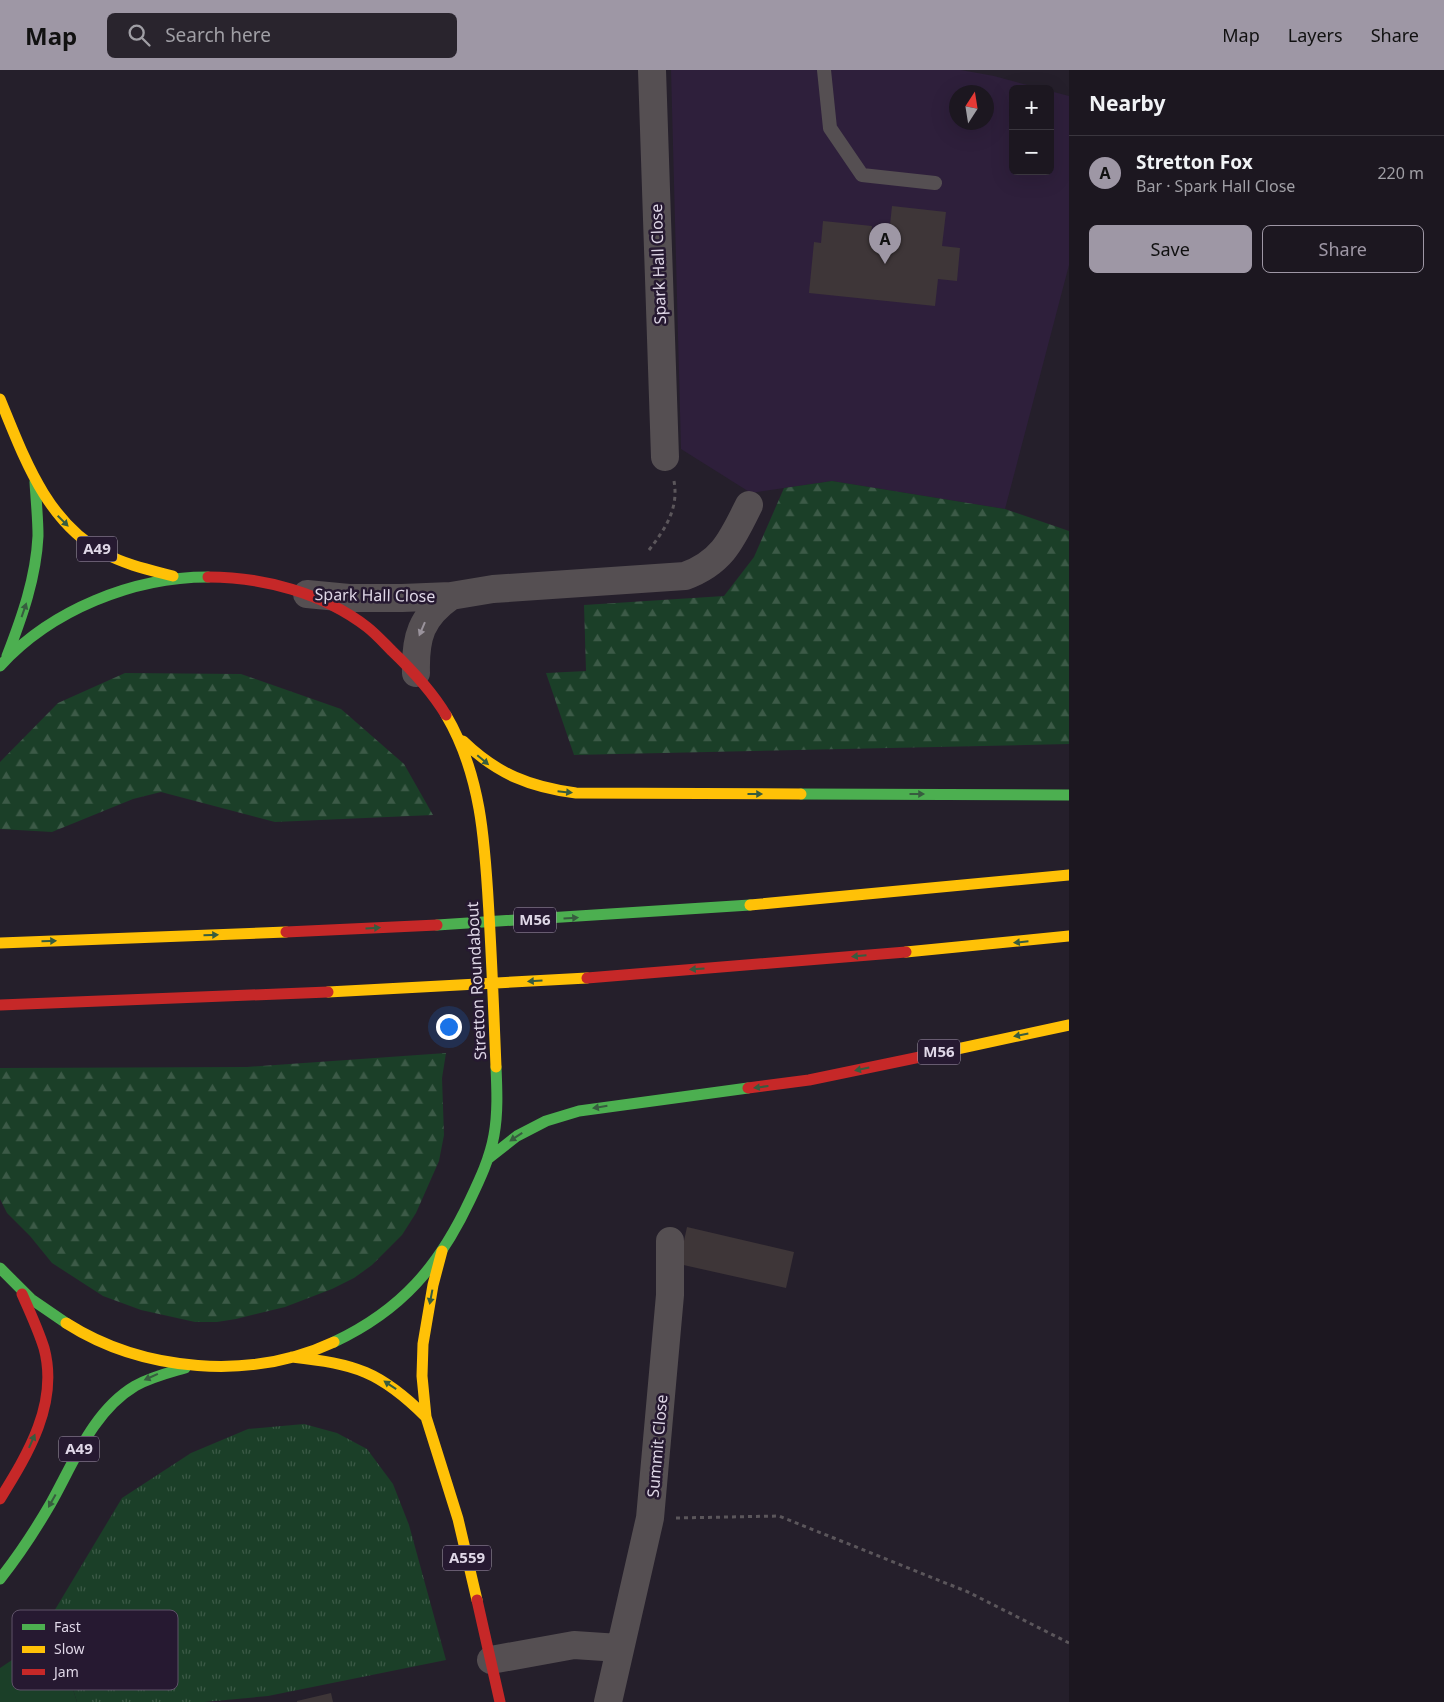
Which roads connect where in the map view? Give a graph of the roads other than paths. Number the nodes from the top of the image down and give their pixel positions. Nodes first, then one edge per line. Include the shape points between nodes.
1 (652, 70) edge
2 (824, 70) edge
3 (935, 183) dead end
4 (0, 399) edge
5 (665, 457) road end
6 (35, 481) junction
7 (749, 504) dead end
8 (184, 578) junction
9 (300, 594) junction
10 (451, 596) junction
11 (4, 661) edge
12 (416, 673) junction
13 (455, 731) junction
14 (1069, 795) edge
15 (1069, 874) edge
16 (1069, 936) edge
17 (0, 943) edge
18 (0, 1005) edge
19 (1069, 1025) edge
20 (489, 1158) junction
21 (670, 1241) dead end
22 (442, 1249) junction
23 (0, 1268) edge
24 (20, 1290) junction
25 (292, 1357) junction
26 (198, 1365) junction
27 (426, 1417) junction
28 (0, 1499) edge
29 (0, 1579) edge
30 (619, 1648) junction
31 (491, 1660) junction
32 (500, 1702) edge
33 (608, 1702) edge

1 - 5 street, Spark Hall Close
2 - 3 lane via 830,128 862,175
4 - 6 main road, A49
6 -> 8 main road, A49 via 58,515 77,535 103,553 136,567
11 -> 6 main road, A49 via 26,604 33,575 38,522
7 - 10 street, Spark Hall Close via 728,544 702,570 685,576 492,589
8 - 9 main road, Stretton Roundabout via 243,580 274,585
8 - 11 main road, Stretton Roundabout via 124,589 88,603 35,636
9 - 10 street, Spark Hall Close via 358,598
9 - 12 main road, Stretton Roundabout via 333,607 366,626
10 -> 12 street, Spark Hall Close via 431,612 424,624 418,638
12 - 13 main road, Stretton Roundabout
13 -> 14 main road via 488,764 518,781 554,791
13 - 20 main road, Stretton Roundabout via 472,771 481,810 488,884 498,1095
17 -> 15 main road, M56 via 576,918 744,906
16 -> 18 main road via 778,964 578,978 291,994
19 -> 20 main road, M56 via 809,1080 579,1111 546,1120 516,1136
20 - 22 main road, Stretton Roundabout
21 - 30 street, Summit Close via 670,1295 650,1518
22 - 25 main road, Stretton Roundabout via 426,1274 388,1309 329,1344
22 -> 27 main road, A559 via 423,1344
23 - 24 main road, Stretton Roundabout
24 - 26 main road, Stretton Roundabout via 81,1332 109,1345 156,1360
28 -> 24 main road, A49 via 38,1429 48,1379 41,1336
25 - 26 main road, Stretton Roundabout via 233,1365
27 -> 25 main road, A559 via 386,1381 360,1368 328,1360
26 -> 29 main road, A49 via 152,1376 133,1386 111,1406 92,1428 51,1503 16,1560
27 - 31 main road, A559 via 458,1520
30 - 31 street via 574,1645
30 - 33 street, Summit Close
31 - 32 main road, A559

